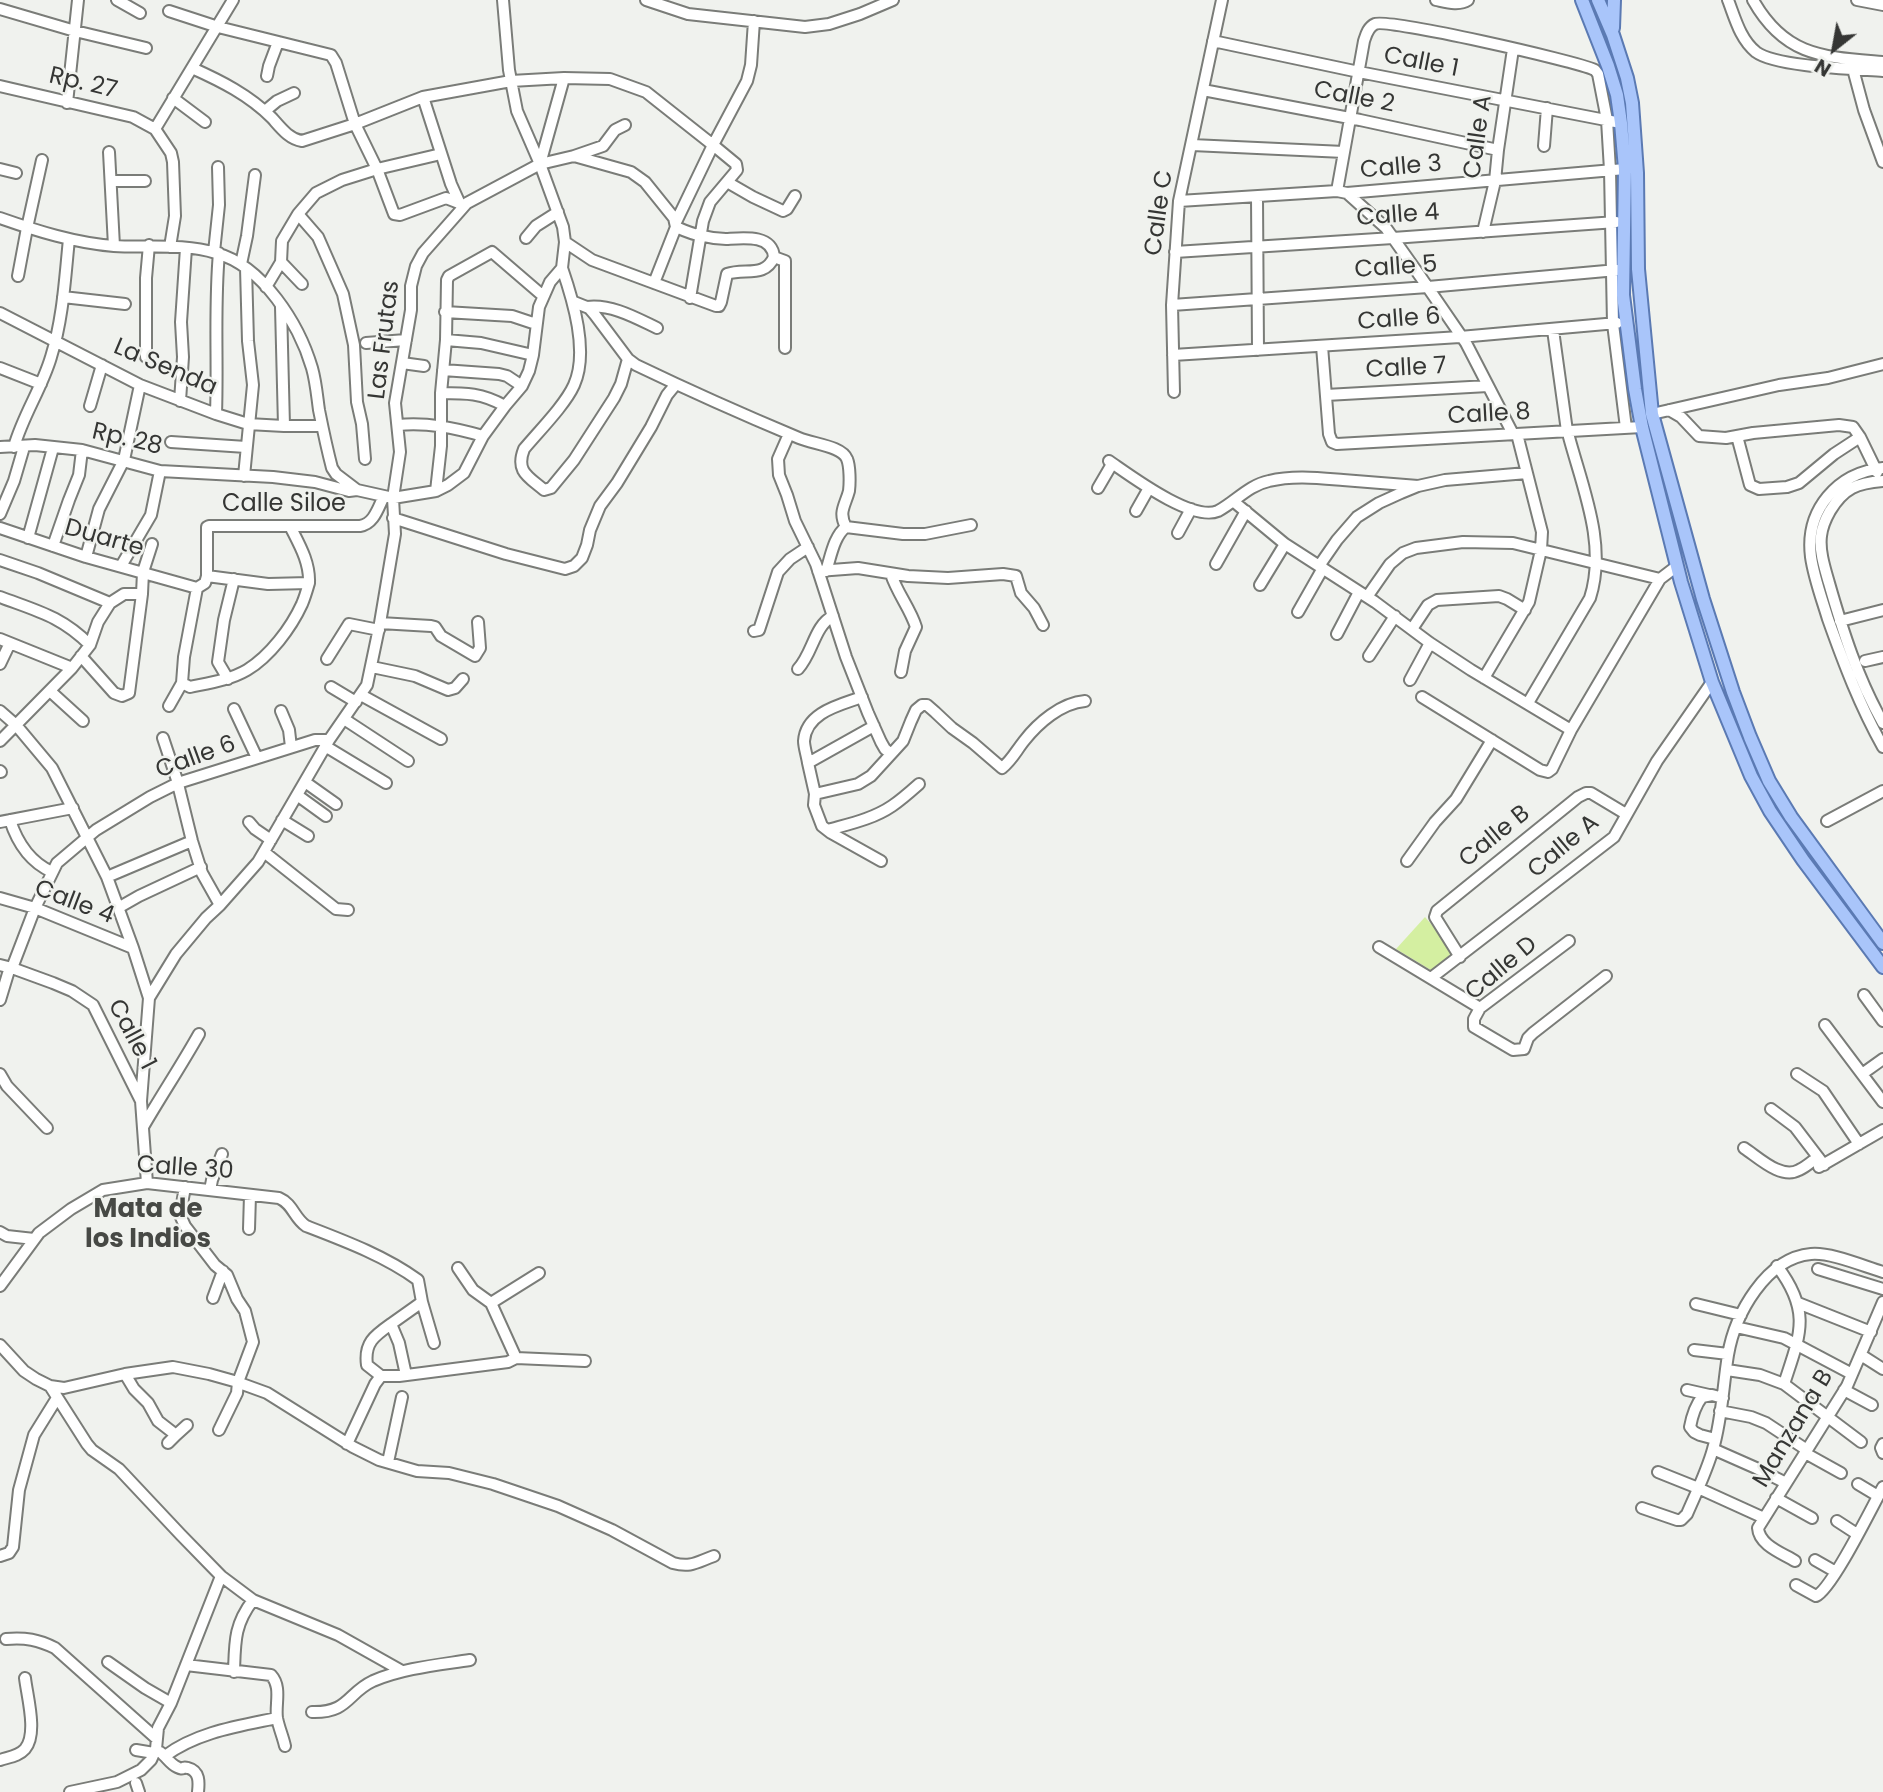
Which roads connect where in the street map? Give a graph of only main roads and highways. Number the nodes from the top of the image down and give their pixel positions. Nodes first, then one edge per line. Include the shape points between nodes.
1 (1582, 0) edge
2 (1598, 0) edge
3 (1614, 0) edge
4 (1613, 35) junction
5 (1883, 943) edge
6 (1883, 967) edge

1 - 6 main road via 1603,70 1617,95 1621,123 1625,169 1617,270 1635,388 1677,566 1712,682 1770,811
2 - 4 main road
3 - 4 main road
4 - 5 main road via 1627,78 1635,133 1638,281 1652,414 1703,598 1733,692 1779,799

